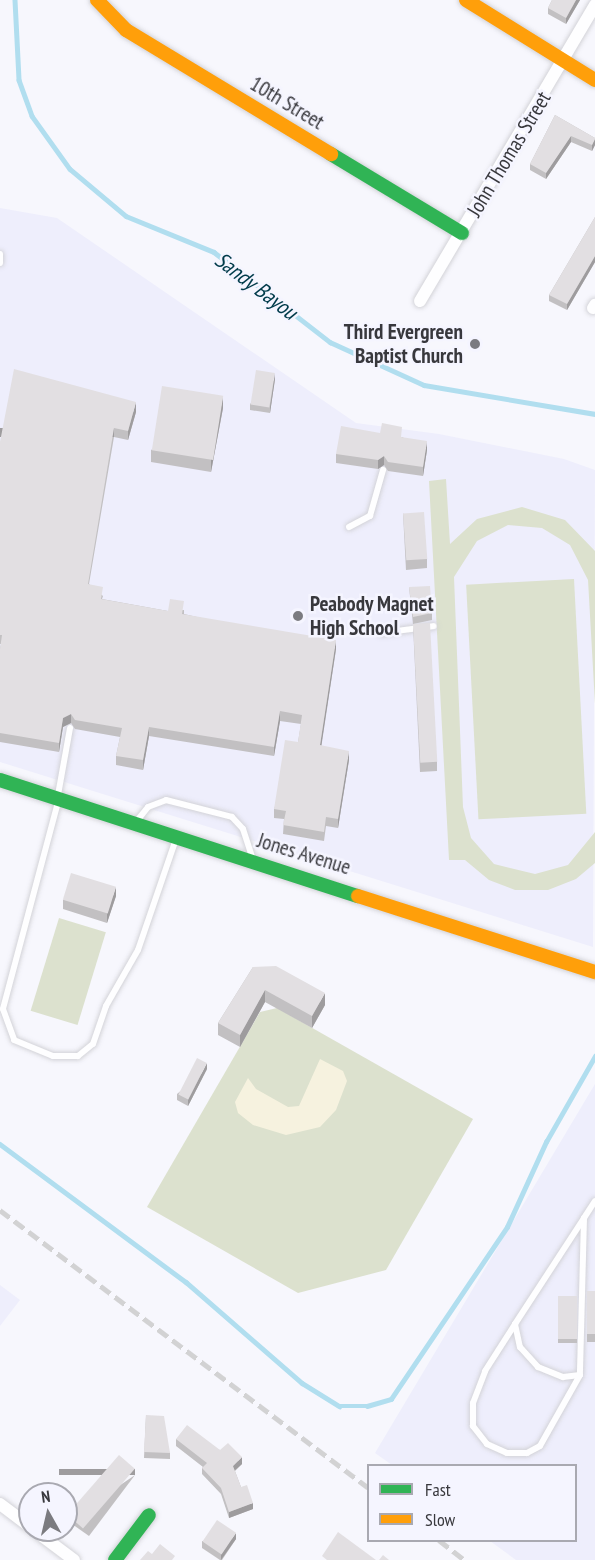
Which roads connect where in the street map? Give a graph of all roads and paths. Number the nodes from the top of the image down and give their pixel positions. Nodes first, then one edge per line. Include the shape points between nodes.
1 (97, 0) edge
2 (466, 0) edge
3 (595, 5) edge
4 (564, 62) junction
5 (595, 80) edge
6 (462, 233) junction
7 (0, 254) edge
8 (0, 263) edge
9 (420, 301) dead end
10 (383, 470) edge
11 (349, 527) dead end
12 (434, 626) dead end
13 (381, 633) dead end
14 (70, 728) dead end
15 (0, 780) edge
16 (58, 798) junction
17 (136, 823) junction
18 (177, 836) junction
19 (253, 860) junction
20 (595, 972) edge
21 (595, 1201) edge
22 (584, 1218) junction
23 (515, 1324) junction
24 (580, 1375) junction
25 (0, 1504) edge
26 (150, 1515) dead end
27 (18, 1518) edge
28 (50, 1542) edge
29 (74, 1560) edge
30 (115, 1560) edge

1 - 6 street, 10th Street via 126,30
2 - 4 street
3 - 4 street, John Thomas Street
4 - 5 street
4 - 6 street, John Thomas Street
6 - 9 street, John Thomas Street
7 - 8 lane
10 - 11 lane via 370,516
12 - 13 lane
14 - 16 lane
15 - 16 street, Jones Avenue
16 - 17 street, Jones Avenue
16 - 18 lane via 3,1009 14,1040 53,1056 78,1056 93,1044 106,1006 138,950
17 - 18 street, Jones Avenue
17 - 19 lane via 148,807 166,800 232,817 243,829
18 - 19 street, Jones Avenue
19 - 20 street, Jones Avenue
21 - 22 lane
22 - 23 lane
22 - 24 lane
23 - 24 lane via 520,1347 538,1367 563,1377
23 - 24 lane via 485,1371 473,1403 473,1426 487,1444 507,1453 527,1453 540,1446
25 - 27 street
26 - 30 street
28 - 29 street

